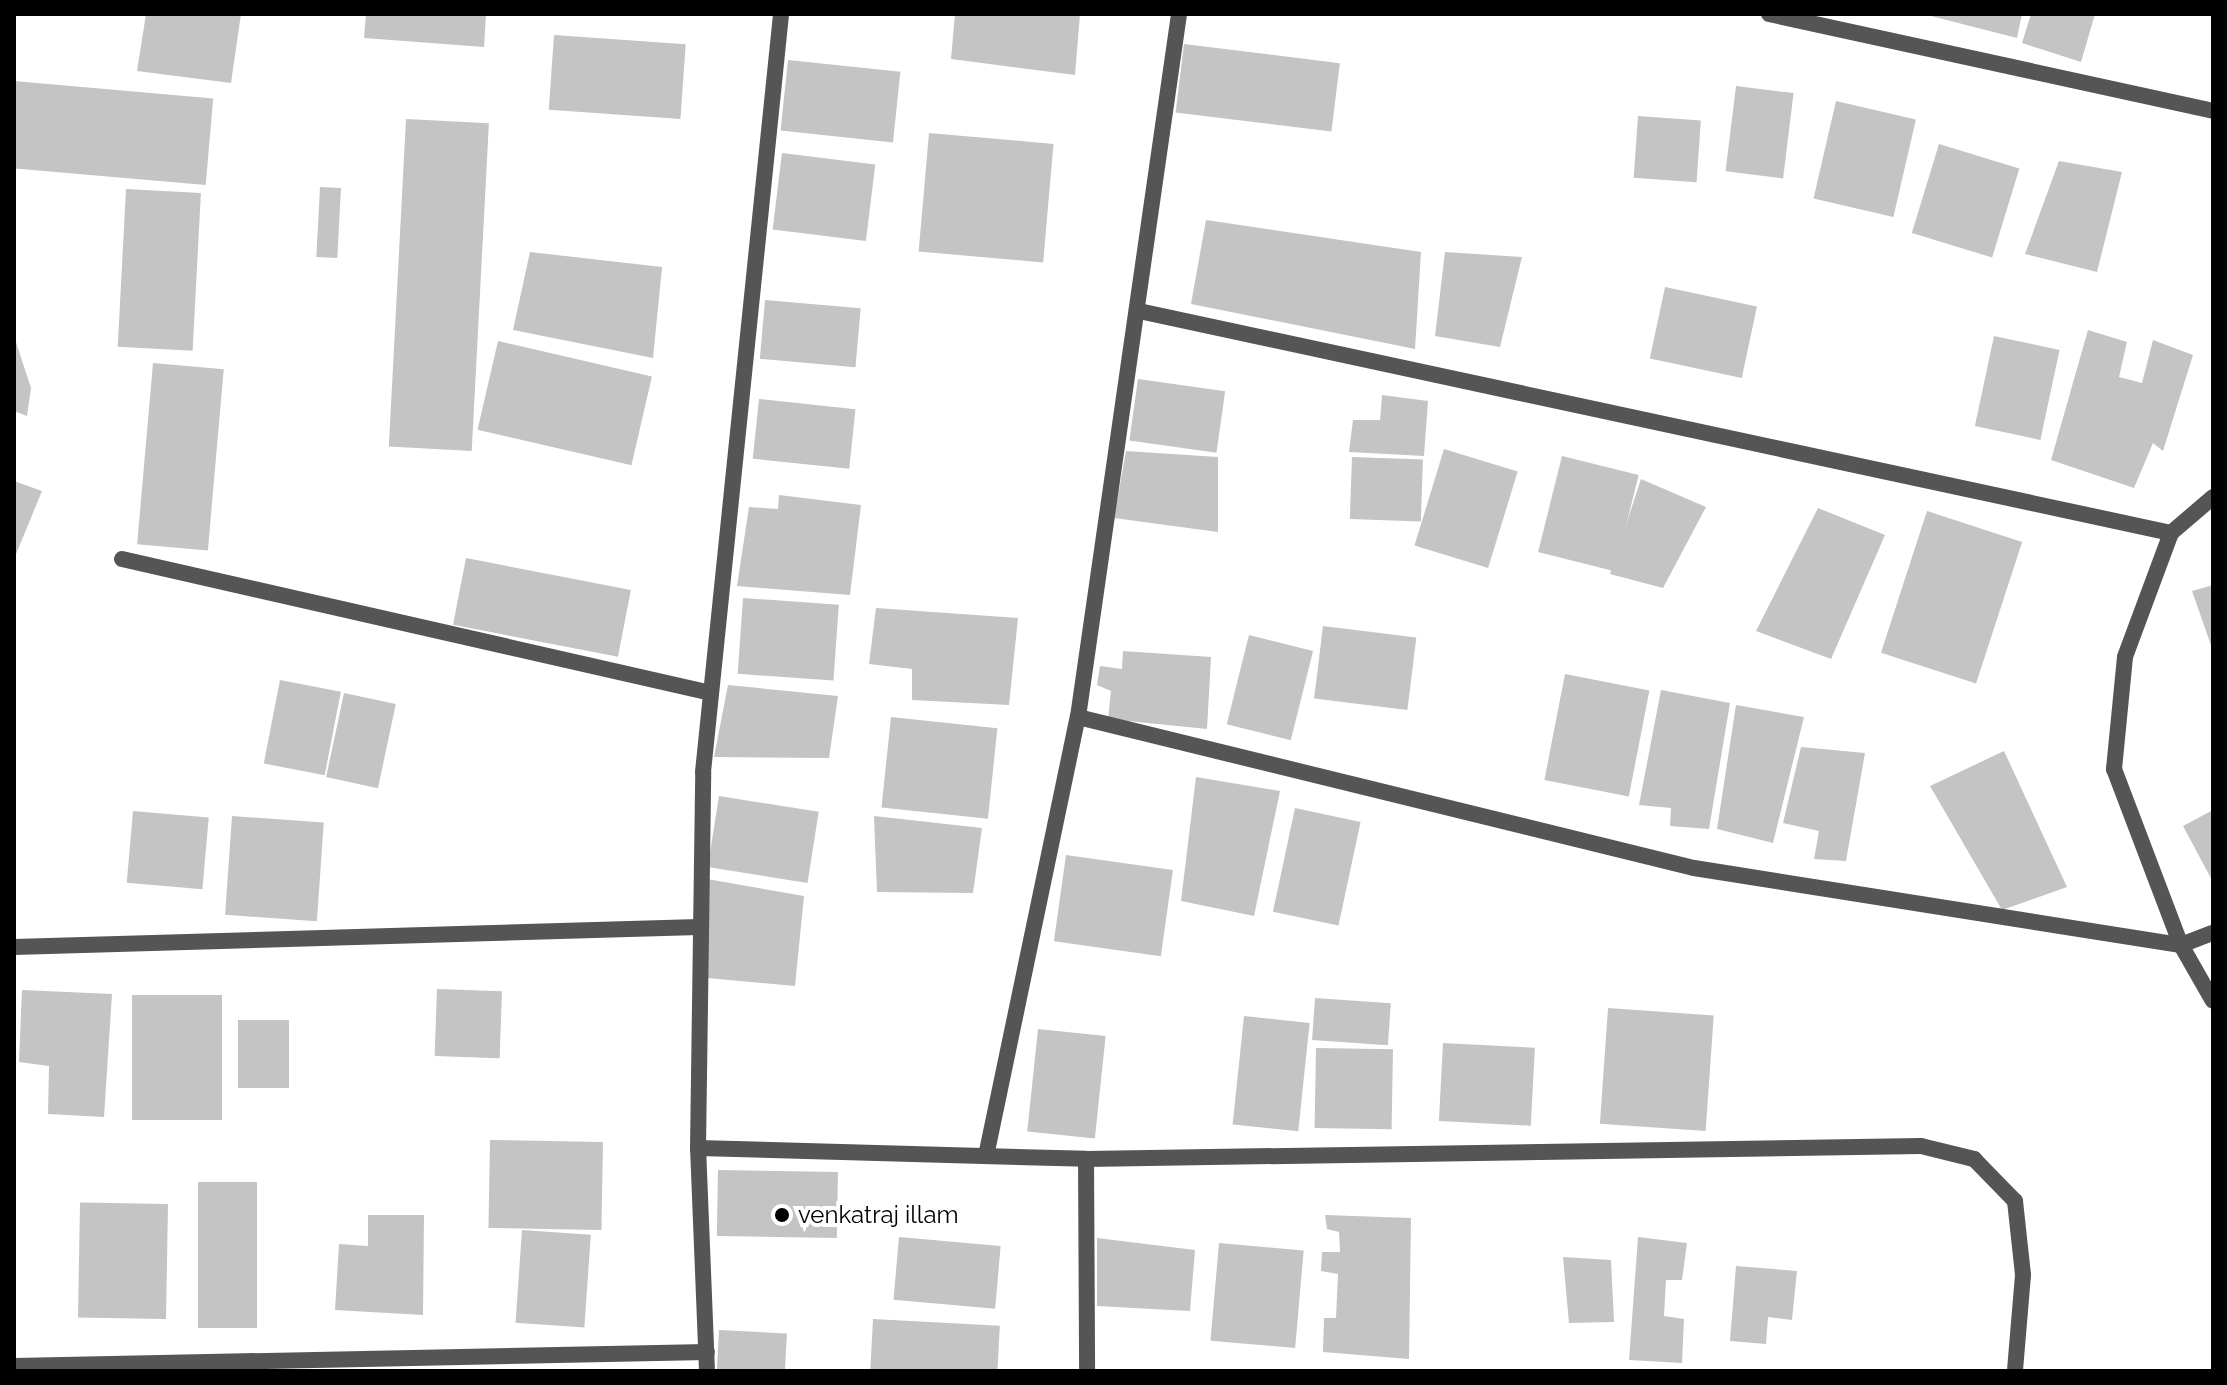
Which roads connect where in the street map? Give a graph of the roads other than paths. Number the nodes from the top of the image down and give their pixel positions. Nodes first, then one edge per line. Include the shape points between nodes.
1 (781, 14) edge
2 (1179, 14) edge
3 (1769, 14) edge
4 (2213, 111) edge
5 (1139, 311) junction
6 (2213, 497) edge
7 (2171, 533) junction
8 (122, 559) dead end
9 (711, 693) junction
10 (1078, 717) junction
11 (699, 927) junction
12 (2213, 933) edge
13 (2181, 945) junction
14 (14, 947) edge
15 (2213, 1001) edge
16 (698, 1148) junction
17 (986, 1156) junction
18 (1086, 1159) junction
19 (707, 1352) junction
20 (14, 1366) edge
21 (707, 1371) edge
22 (1087, 1371) edge
23 (2015, 1371) edge

1 - 9 street
2 - 5 street
3 - 4 street
5 - 7 street
5 - 10 street
6 - 7 street
7 - 13 street via 2125,657 2114,769
8 - 9 street
9 - 11 street
10 - 13 street via 1694,868
10 - 17 street
11 - 14 street
11 - 16 street
12 - 13 street
13 - 15 street
16 - 17 street
16 - 19 street
17 - 18 street
18 - 22 street
18 - 23 street via 1921,1146 1974,1159 2015,1201 2023,1275
19 - 20 street
19 - 21 street

